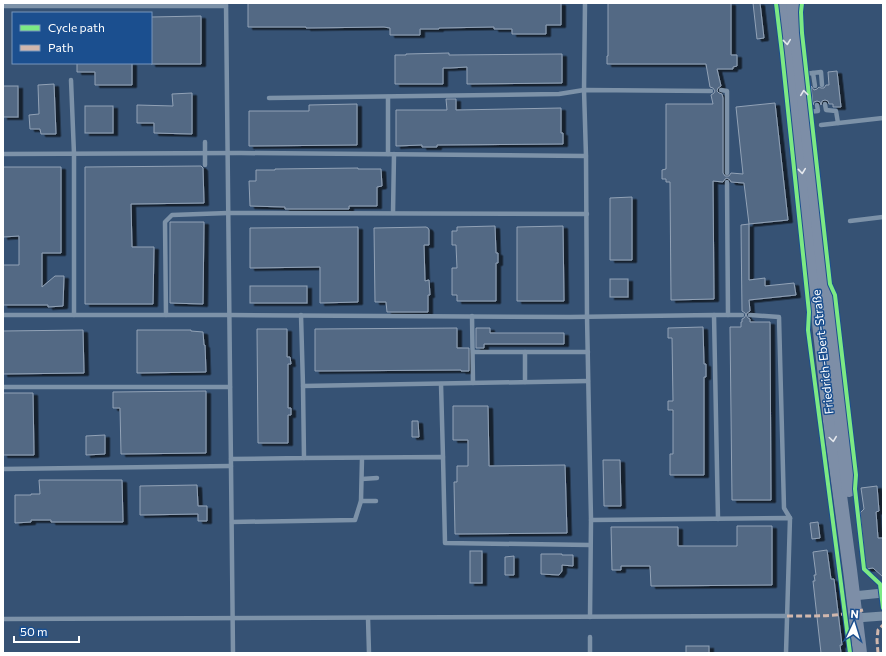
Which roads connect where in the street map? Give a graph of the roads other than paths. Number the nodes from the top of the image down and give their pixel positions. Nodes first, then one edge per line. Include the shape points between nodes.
1 (585, 3) edge
2 (783, 3) edge
3 (793, 3) edge
4 (226, 4) edge
5 (3, 6) edge
6 (807, 73) junction
7 (71, 80) dead end
8 (822, 85) dead end
9 (815, 86) dead end
10 (584, 90) junction
11 (711, 90) dead end
12 (722, 90) dead end
13 (388, 97) junction
14 (269, 98) dead end
15 (814, 109) junction
16 (883, 118) edge
17 (838, 123) junction
18 (821, 125) dead end
19 (205, 142) dead end
20 (227, 153) junction
21 (3, 154) edge
22 (74, 154) junction
23 (388, 154) junction
24 (394, 154) junction
25 (586, 156) junction
26 (205, 165) dead end
27 (727, 173) dead end
28 (728, 182) dead end
29 (228, 213) junction
30 (394, 213) junction
31 (586, 214) junction
32 (883, 217) edge
33 (850, 220) dead end
34 (3, 315) edge
35 (74, 315) junction
36 (166, 315) junction
37 (230, 315) junction
38 (302, 315) junction
39 (714, 315) junction
40 (728, 315) junction
41 (750, 315) dead end
42 (472, 316) junction
43 (587, 316) junction
44 (742, 316) dead end
45 (472, 352) junction
46 (525, 352) junction
47 (588, 352) junction
48 (588, 381) junction
49 (525, 382) junction
50 (473, 383) junction
51 (441, 384) junction
52 (303, 386) junction
53 (3, 387) edge
54 (230, 387) junction
55 (443, 457) junction
56 (304, 458) junction
57 (362, 458) junction
58 (231, 459) junction
59 (231, 466) junction
60 (3, 469) edge
61 (362, 478) junction
62 (377, 478) dead end
63 (361, 501) junction
64 (376, 501) dead end
65 (790, 518) junction
66 (718, 519) junction
67 (591, 520) junction
68 (232, 522) junction
69 (590, 545) junction
70 (883, 593) edge
71 (857, 596) junction
72 (787, 616) junction
73 (883, 616) edge
74 (590, 617) junction
75 (233, 618) junction
76 (368, 618) junction
77 (860, 618) junction
78 (3, 619) edge
79 (590, 637) dead end
80 (233, 653) edge
81 (369, 653) edge
82 (590, 653) edge
83 (786, 653) edge
84 (860, 653) edge
85 (868, 653) edge

1 - 10 lane
2 -> 71 main road, Friedrich-Ebert-Straße via 830,421
3 - 6 main road, Friedrich-Ebert-Straße
4 - 5 lane
4 - 20 lane
6 - 8 lane via 821,72
6 - 9 lane
15 -> 6 main road, Friedrich-Ebert-Straße
7 - 22 lane
10 - 11 lane
10 - 13 lane via 559,94
10 - 25 lane
12 - 27 lane via 728,90
13 - 14 lane
13 - 23 lane
15 - 17 lane via 825,107 836,111
15 - 71 main road, Friedrich-Ebert-Straße
16 - 17 lane
17 - 18 lane
19 - 26 lane
20 - 22 lane
20 - 23 lane
20 - 29 lane
21 - 22 lane
22 - 35 lane
23 - 24 lane
24 - 25 lane
24 - 30 lane
25 - 31 lane
28 - 40 lane
29 - 30 lane
29 - 36 lane via 172,215 165,222
29 - 37 lane
30 - 31 lane
31 - 43 lane
32 - 33 lane
34 - 35 lane
35 - 36 lane
36 - 37 lane
37 - 38 lane
37 - 54 lane
38 - 42 lane
38 - 52 lane
39 - 40 lane
39 - 43 lane
39 - 66 lane
40 - 44 lane
41 - 65 lane via 779,317 784,508
42 - 43 lane
42 - 45 lane
43 - 47 lane
45 - 46 lane
45 - 50 lane
46 - 47 lane
46 - 49 lane
47 - 48 lane
48 - 49 lane
48 - 67 lane
49 - 50 lane
50 - 51 lane
51 - 52 lane
51 - 55 lane
52 - 56 lane
53 - 54 lane
54 - 58 lane
55 - 57 lane
55 - 69 lane via 445,543
56 - 57 lane
56 - 58 lane
57 - 61 lane
58 - 59 lane
59 - 60 lane
59 - 68 lane
61 - 62 lane
61 - 63 lane
63 - 64 lane
63 - 68 lane via 355,520
65 - 66 lane
65 - 72 lane
66 - 67 lane
67 - 69 lane
68 - 75 lane
69 - 74 lane
70 - 71 street
71 - 77 main road, Friedrich-Ebert-Straße
72 - 74 lane
72 - 83 lane
73 - 77 street
74 - 76 lane
75 - 76 lane
75 - 78 lane
75 - 80 lane
76 - 81 lane
77 - 84 main road, Friedrich-Ebert-Straße
77 - 85 main road, Friedrich-Ebert-Straße
79 - 82 lane

